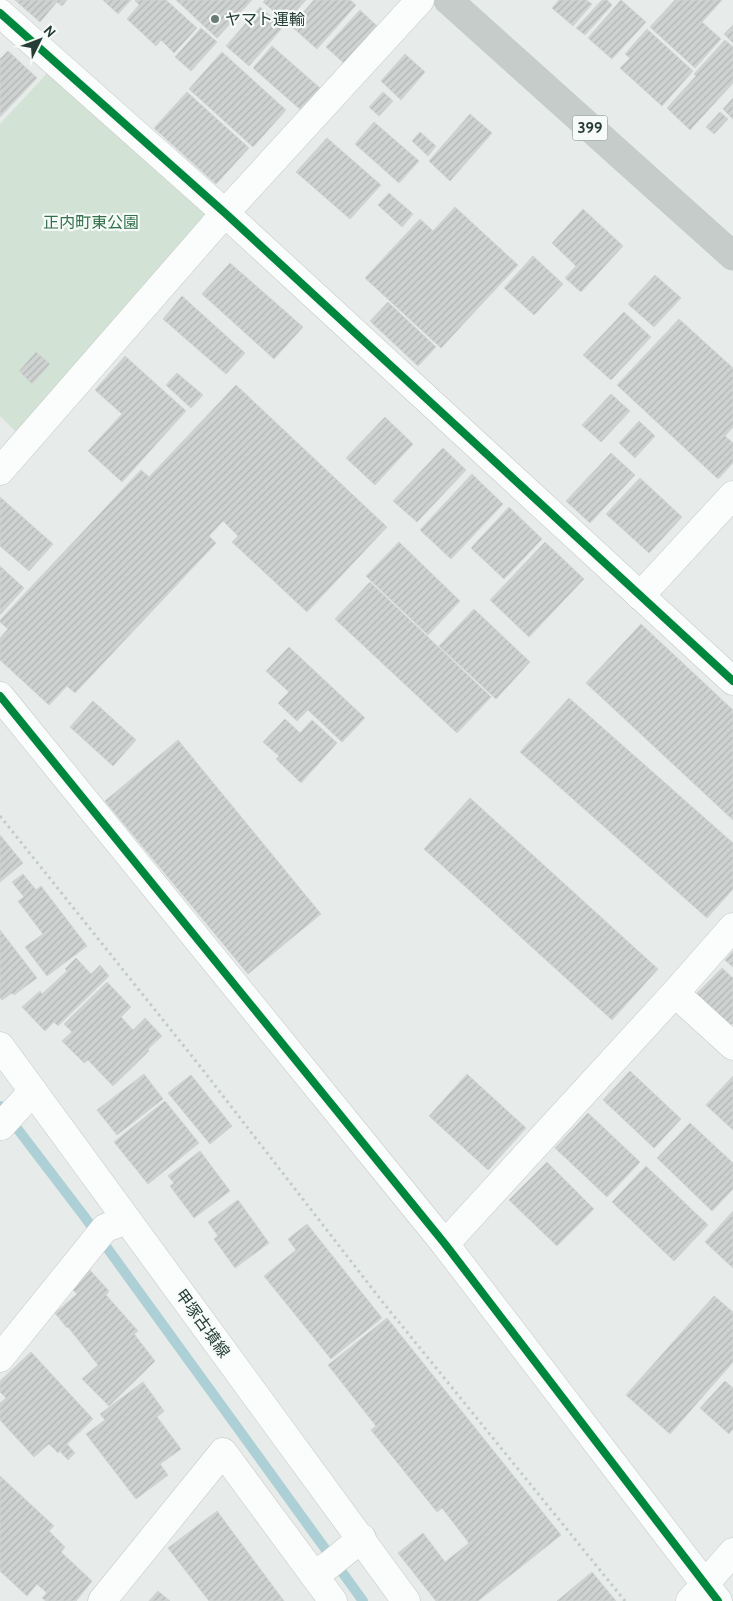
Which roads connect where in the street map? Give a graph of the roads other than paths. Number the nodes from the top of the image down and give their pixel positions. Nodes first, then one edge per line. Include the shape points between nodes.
1 (420, 0) edge
2 (448, 0) edge
3 (0, 12) edge
4 (225, 213) junction
5 (733, 256) edge
6 (0, 471) edge
7 (733, 495) edge
8 (640, 596) junction
9 (733, 681) edge
10 (0, 696) edge
11 (733, 927) edge
12 (675, 993) junction
13 (0, 1046) edge
14 (733, 1046) edge
15 (33, 1091) junction
16 (1, 1126) dead end
17 (108, 1231) junction
18 (445, 1244) junction
19 (0, 1358) edge
20 (733, 1552) edge
21 (336, 1558) junction
22 (704, 1595) edge
23 (102, 1601) edge
24 (333, 1601) edge
25 (406, 1601) edge

1 - 4 street
2 - 5 highway, 399
3 - 4 street
4 - 6 street
4 - 8 street
7 - 8 street
8 - 9 street
10 - 18 street
11 - 12 street
12 - 14 street
12 - 18 street
13 - 15 street, 甲塚古墳線
15 - 16 street
15 - 17 street, 甲塚古墳線
17 - 19 street
17 - 21 street, 甲塚古墳線
18 - 22 street
20 - 22 street
21 - 23 street via 223,1452
21 - 24 street
21 - 25 street, 甲塚古墳線

